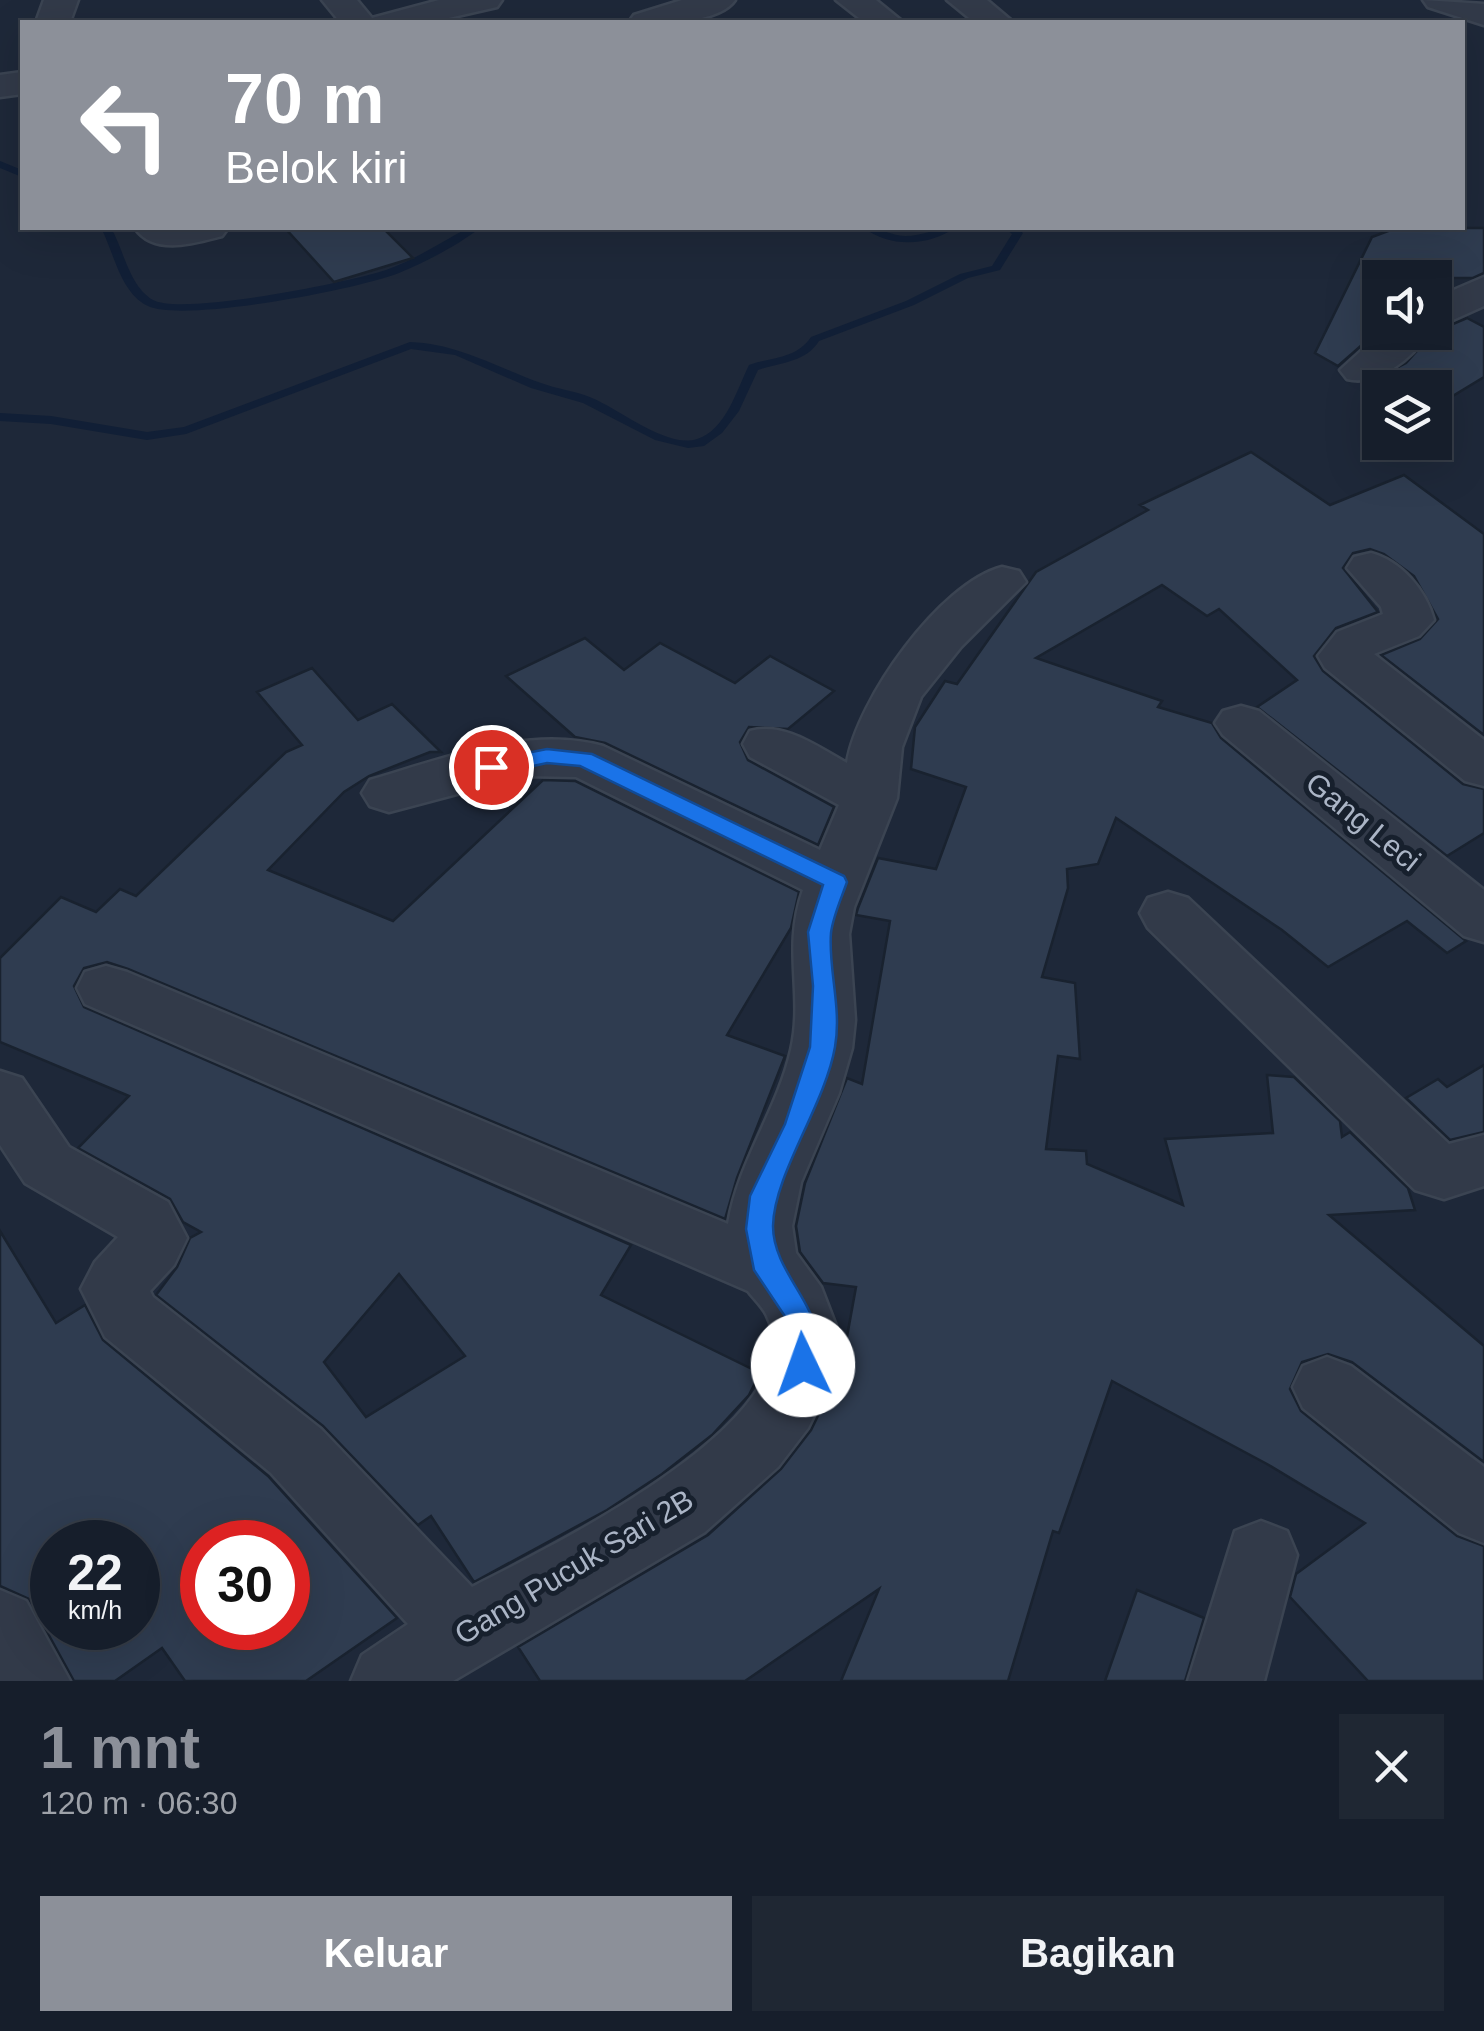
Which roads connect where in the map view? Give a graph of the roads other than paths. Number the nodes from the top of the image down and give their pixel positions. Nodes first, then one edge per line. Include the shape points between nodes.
1 (339, 0) edge
2 (486, 0) edge
3 (718, 0) edge
4 (853, 0) edge
5 (964, 0) edge
6 (1440, 0) edge
7 (1484, 15) edge
8 (356, 20) edge
9 (396, 20) edge
10 (653, 20) edge
11 (883, 20) edge
12 (993, 20) edge
13 (158, 230) edge
14 (200, 230) edge
15 (1484, 290) edge
16 (1452, 306) edge
17 (1387, 350) edge
18 (1362, 370) dead end
19 (1371, 568) dead end
20 (1002, 582) dead end
21 (1242, 723) dead end
22 (769, 744) dead end
23 (1484, 768) edge
24 (389, 793) dead end
25 (870, 798) junction
26 (836, 882) junction
27 (1168, 913) dead end
28 (1484, 921) edge
29 (106, 988) dead end
30 (0, 1095) edge
31 (1484, 1160) edge
32 (768, 1270) junction
33 (1327, 1388) dead end
34 (1484, 1510) edge
35 (1261, 1554) dead end
36 (0, 1626) edge
37 (464, 1631) junction
38 (32, 1681) edge
39 (390, 1681) edge
40 (1226, 1681) edge

1 - 8 street
2 - 9 street
3 - 10 street
4 - 11 street
5 - 12 street
6 - 7 street
13 - 14 street
15 - 16 street
17 - 18 street
19 - 23 street via 1405,603 1409,620 1350,645 1343,656
20 - 25 street, Gang Pucuk Sari 2B via 930,645 896,694 877,746
21 - 28 street, Gang Leci
22 - 25 street
24 - 26 street via 525,758 584,759
25 - 26 street, Gang Pucuk Sari 2B
26 - 32 street, Gang Pucuk Sari 2B via 820,932 822,1047 798,1124 764,1196 760,1229
27 - 31 street via 1436,1172 1454,1174
29 - 32 street
30 - 37 street via 47,1164 145,1221 154,1238 149,1252 114,1289 129,1316 296,1451
32 - 37 street, Gang Pucuk Sari 2B via 802,1319 803,1365 787,1403 746,1455 683,1506 554,1586
33 - 34 street
35 - 40 street
36 - 38 street
37 - 39 street, Gang Pucuk Sari 2B

